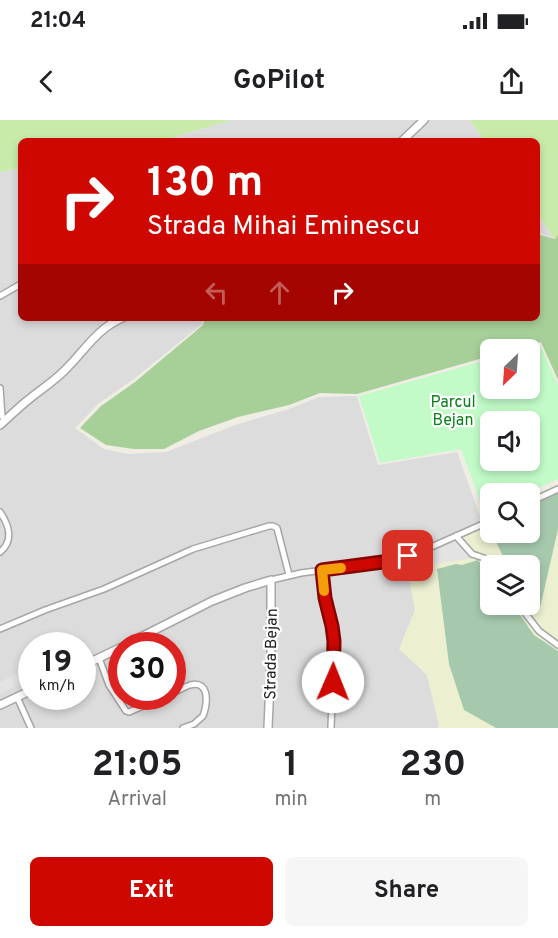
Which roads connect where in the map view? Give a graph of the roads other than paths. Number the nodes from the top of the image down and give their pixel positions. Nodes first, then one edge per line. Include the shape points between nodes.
1 (424, 120) edge
2 (405, 138) edge
3 (18, 286) edge
4 (0, 296) edge
5 (116, 321) edge
6 (0, 388) edge
7 (2, 423) edge
8 (558, 489) edge
9 (540, 497) edge
10 (0, 512) edge
11 (480, 525) edge
12 (456, 536) junction
13 (0, 552) edge
14 (480, 557) edge
15 (322, 570) junction
16 (289, 575) junction
17 (271, 580) junction
18 (527, 615) edge
19 (0, 629) edge
20 (151, 632) edge
21 (558, 645) edge
22 (108, 654) edge
23 (99, 658) junction
24 (96, 659) edge
25 (108, 680) edge
26 (186, 687) edge
27 (17, 697) joint
28 (0, 705) edge
29 (31, 728) edge
30 (183, 728) edge
31 (268, 728) edge
32 (332, 728) edge

1 - 2 street
3 - 4 street
5 - 7 street via 96,334 66,370
6 - 7 street
8 - 9 street
10 - 13 street via 9,533 7,545
11 - 12 street
12 - 14 street via 472,554
12 - 15 street via 398,560
15 - 16 street
15 - 32 street via 334,641
16 - 17 street
16 - 19 street via 277,528 269,526 193,549
17 - 20 street via 212,601
17 - 31 street, Strada Bejan
18 - 21 street
22 - 23 street
23 - 24 street
23 - 25 street
26 - 30 street via 192,684 205,689 206,709 194,724
27 - 28 street
27 - 29 street

